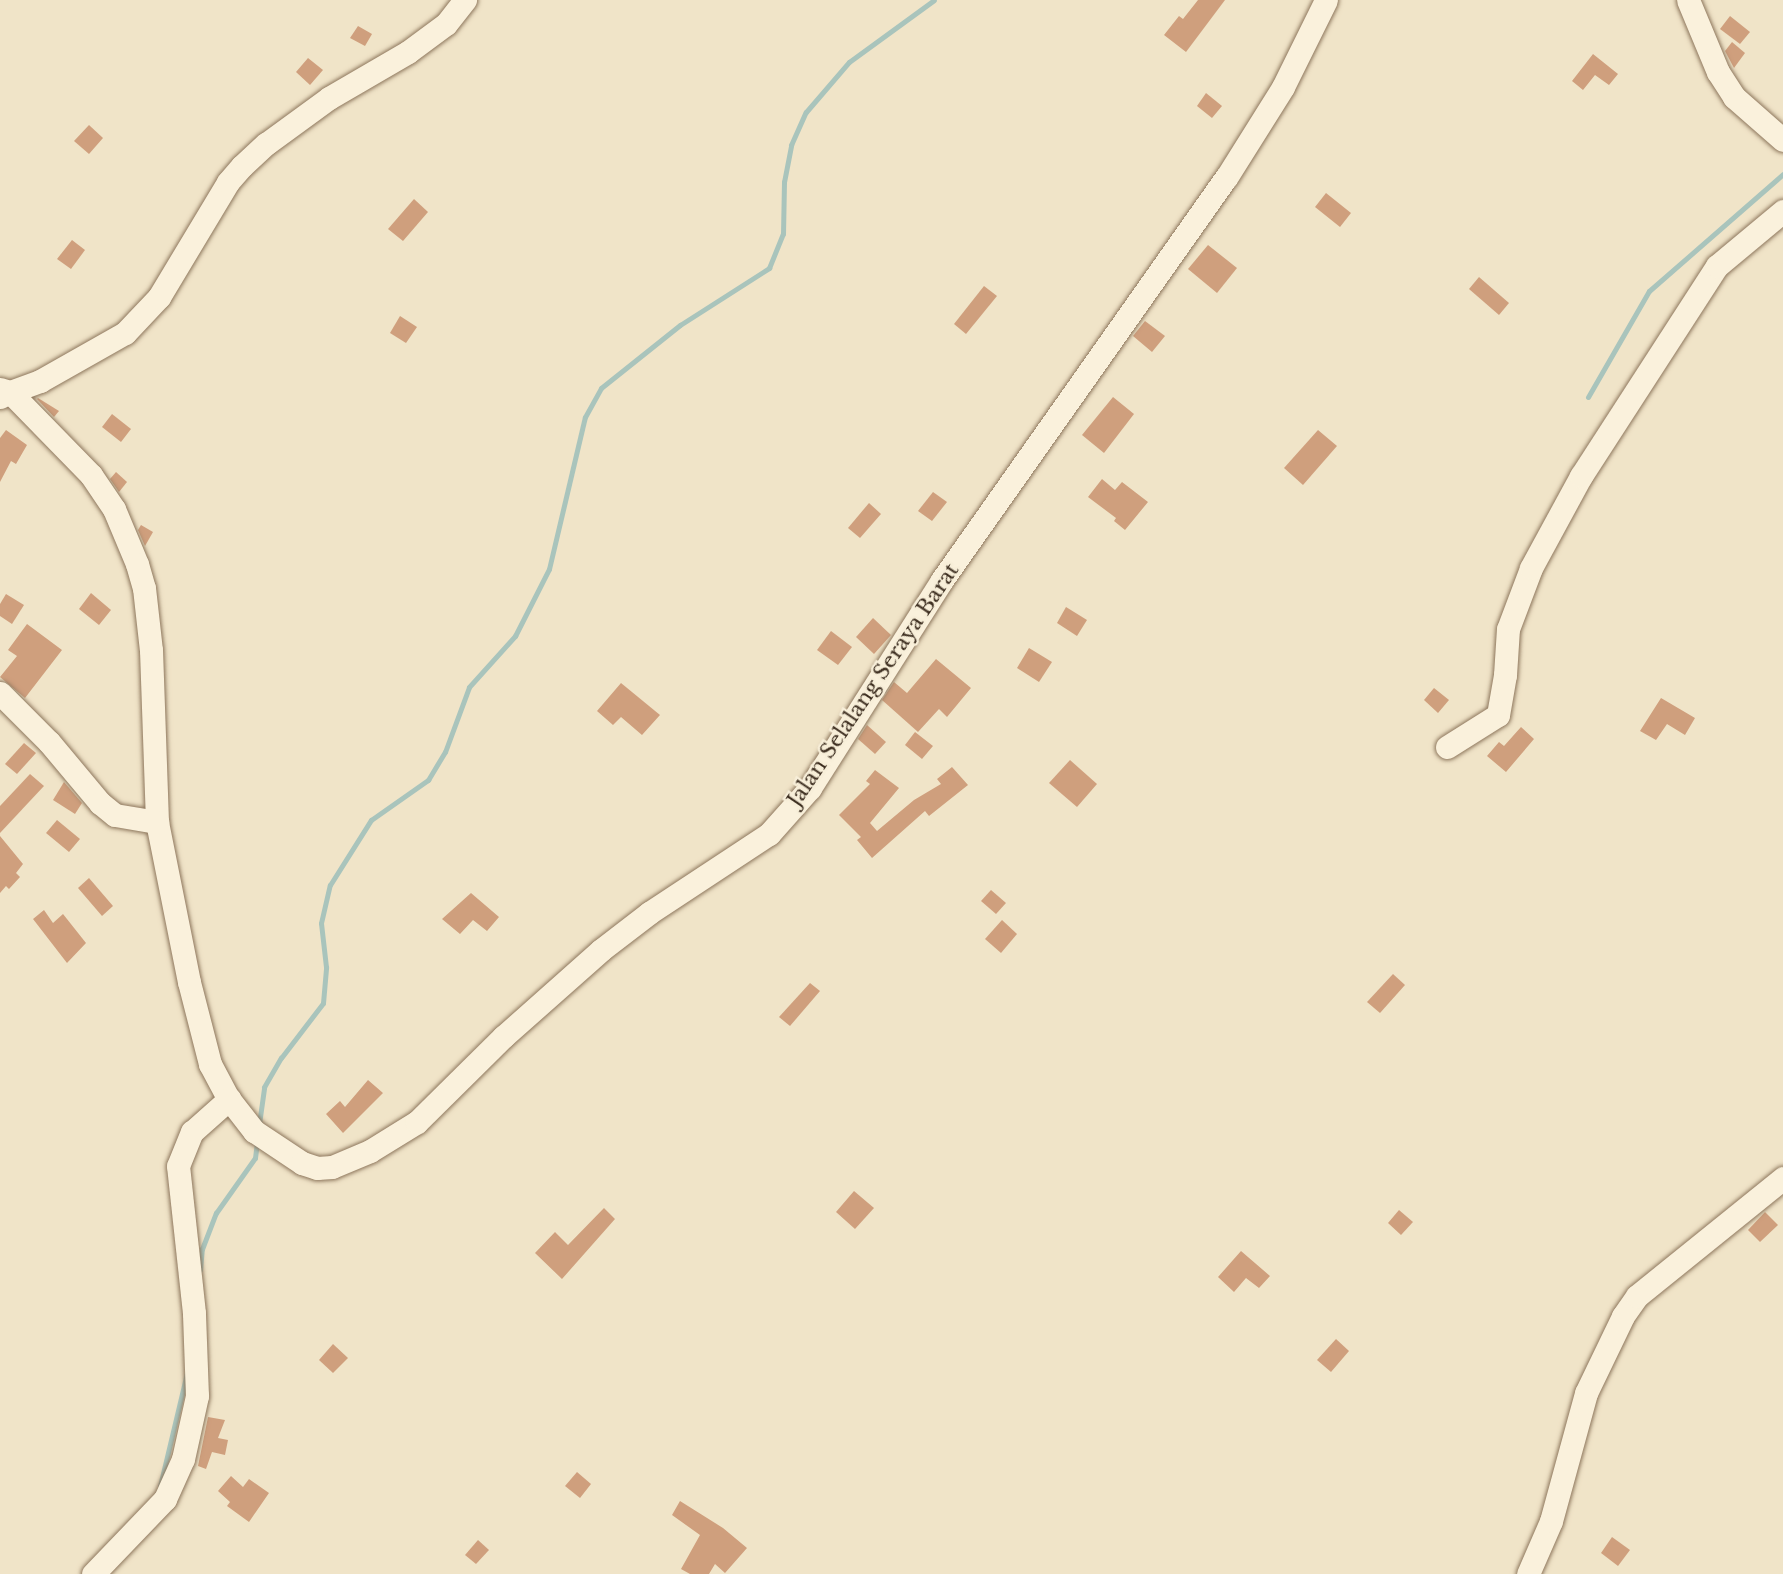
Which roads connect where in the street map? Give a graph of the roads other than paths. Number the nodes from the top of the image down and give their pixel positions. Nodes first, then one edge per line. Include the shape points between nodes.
1 (465, 0) edge
2 (1326, 0) edge
3 (1688, 0) edge
4 (1783, 140) edge
5 (1783, 211) edge
6 (3, 393) edge
7 (0, 693) edge
8 (1447, 747) dead end
9 (158, 821) junction
10 (229, 1099) junction
11 (1783, 1178) edge
12 (93, 1574) edge
13 (1528, 1574) edge

1 - 6 street via 446,24 329,98 242,166 159,297 125,333 61,371
2 - 10 street, Jalan Selalang Seraya Barat via 1283,86 1226,178 942,580 810,788 769,834 601,950 416,1122 370,1151 332,1167 309,1166 254,1131
3 - 4 street via 1717,72 1734,97
5 - 8 street via 1717,266 1581,476 1531,568 1507,629 1498,715
6 - 9 street, Jalan Selalang Seraya Barat via 91,475 129,540 148,613
7 - 9 street via 100,803 115,815
9 - 10 street, Jalan Selalang Seraya Barat via 189,982 210,1064
10 - 12 street via 192,1132 178,1166 193,1300 197,1396 183,1459 165,1499
11 - 13 street via 1647,1287 1623,1315 1586,1393 1551,1521

